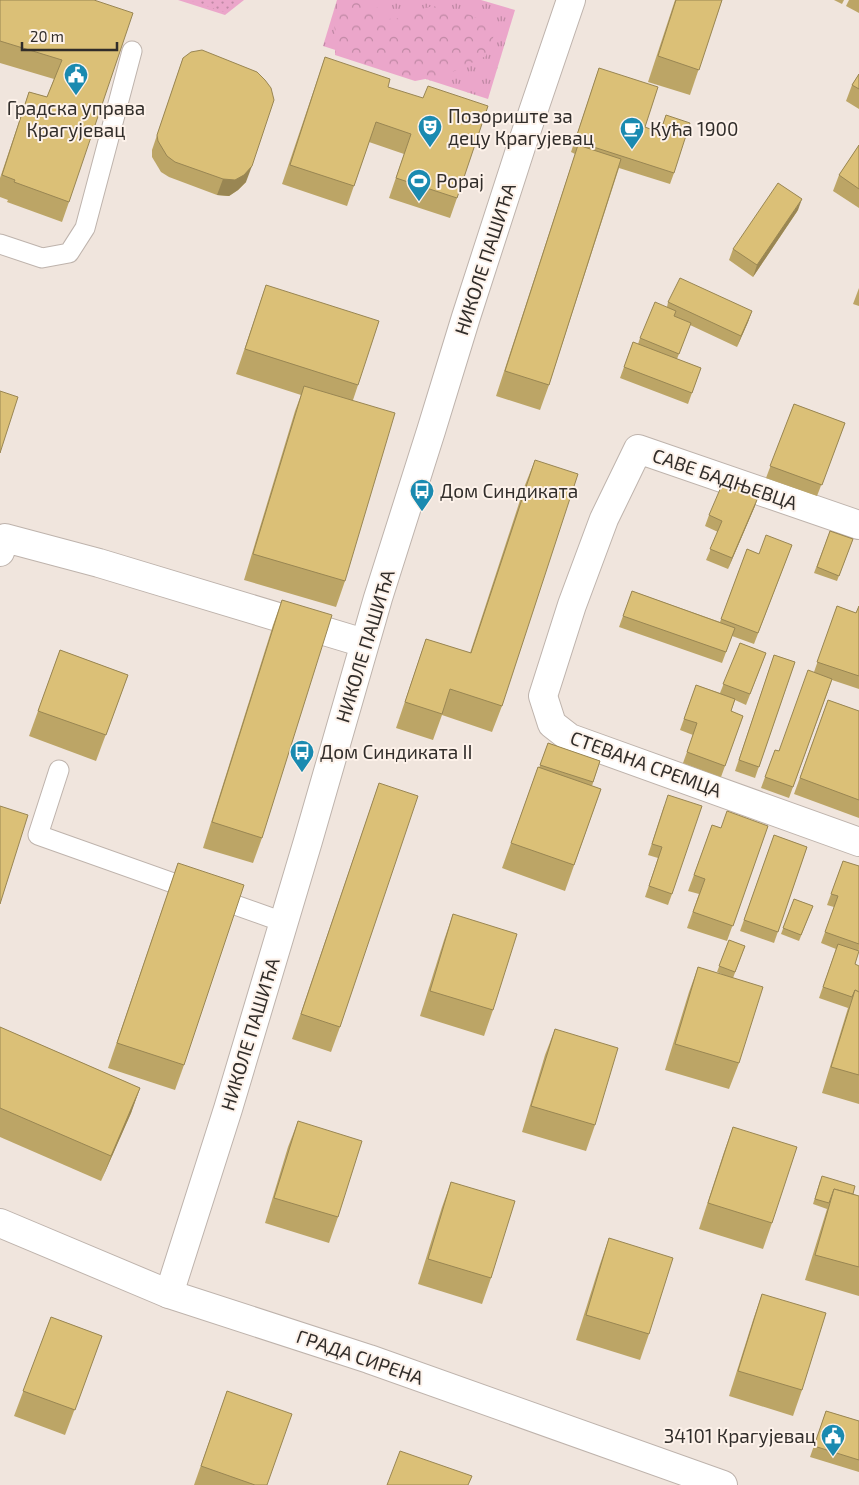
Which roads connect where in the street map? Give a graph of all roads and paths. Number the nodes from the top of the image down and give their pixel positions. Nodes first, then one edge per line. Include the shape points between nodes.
1 (571, 0) edge
2 (132, 52) dead end
3 (0, 244) edge
4 (859, 525) edge
5 (0, 552) edge
6 (572, 605) joint
7 (364, 643) junction
8 (59, 770) dead end
9 (859, 842) edge
10 (283, 922) junction
11 (0, 1223) edge
12 (169, 1294) junction
13 (723, 1485) edge

1 - 7 street, НИКОЛЕ ПАШИЋА via 469,307
2 - 3 lane via 85,228 70,253 42,258
4 - 6 street, САВЕ БАДЊЕВЦА via 638,449 604,520
5 - 7 street via 5,538
6 - 9 street, СТЕВАНА СРЕМЦА via 543,696 552,724 570,738
7 - 10 street, НИКОЛЕ ПАШИЋА
8 - 10 lane via 38,835
10 - 12 street, НИКОЛЕ ПАШИЋА
11 - 12 street, ГРАДА СИРЕНА
12 - 13 street, ГРАДА СИРЕНА via 369,1359

